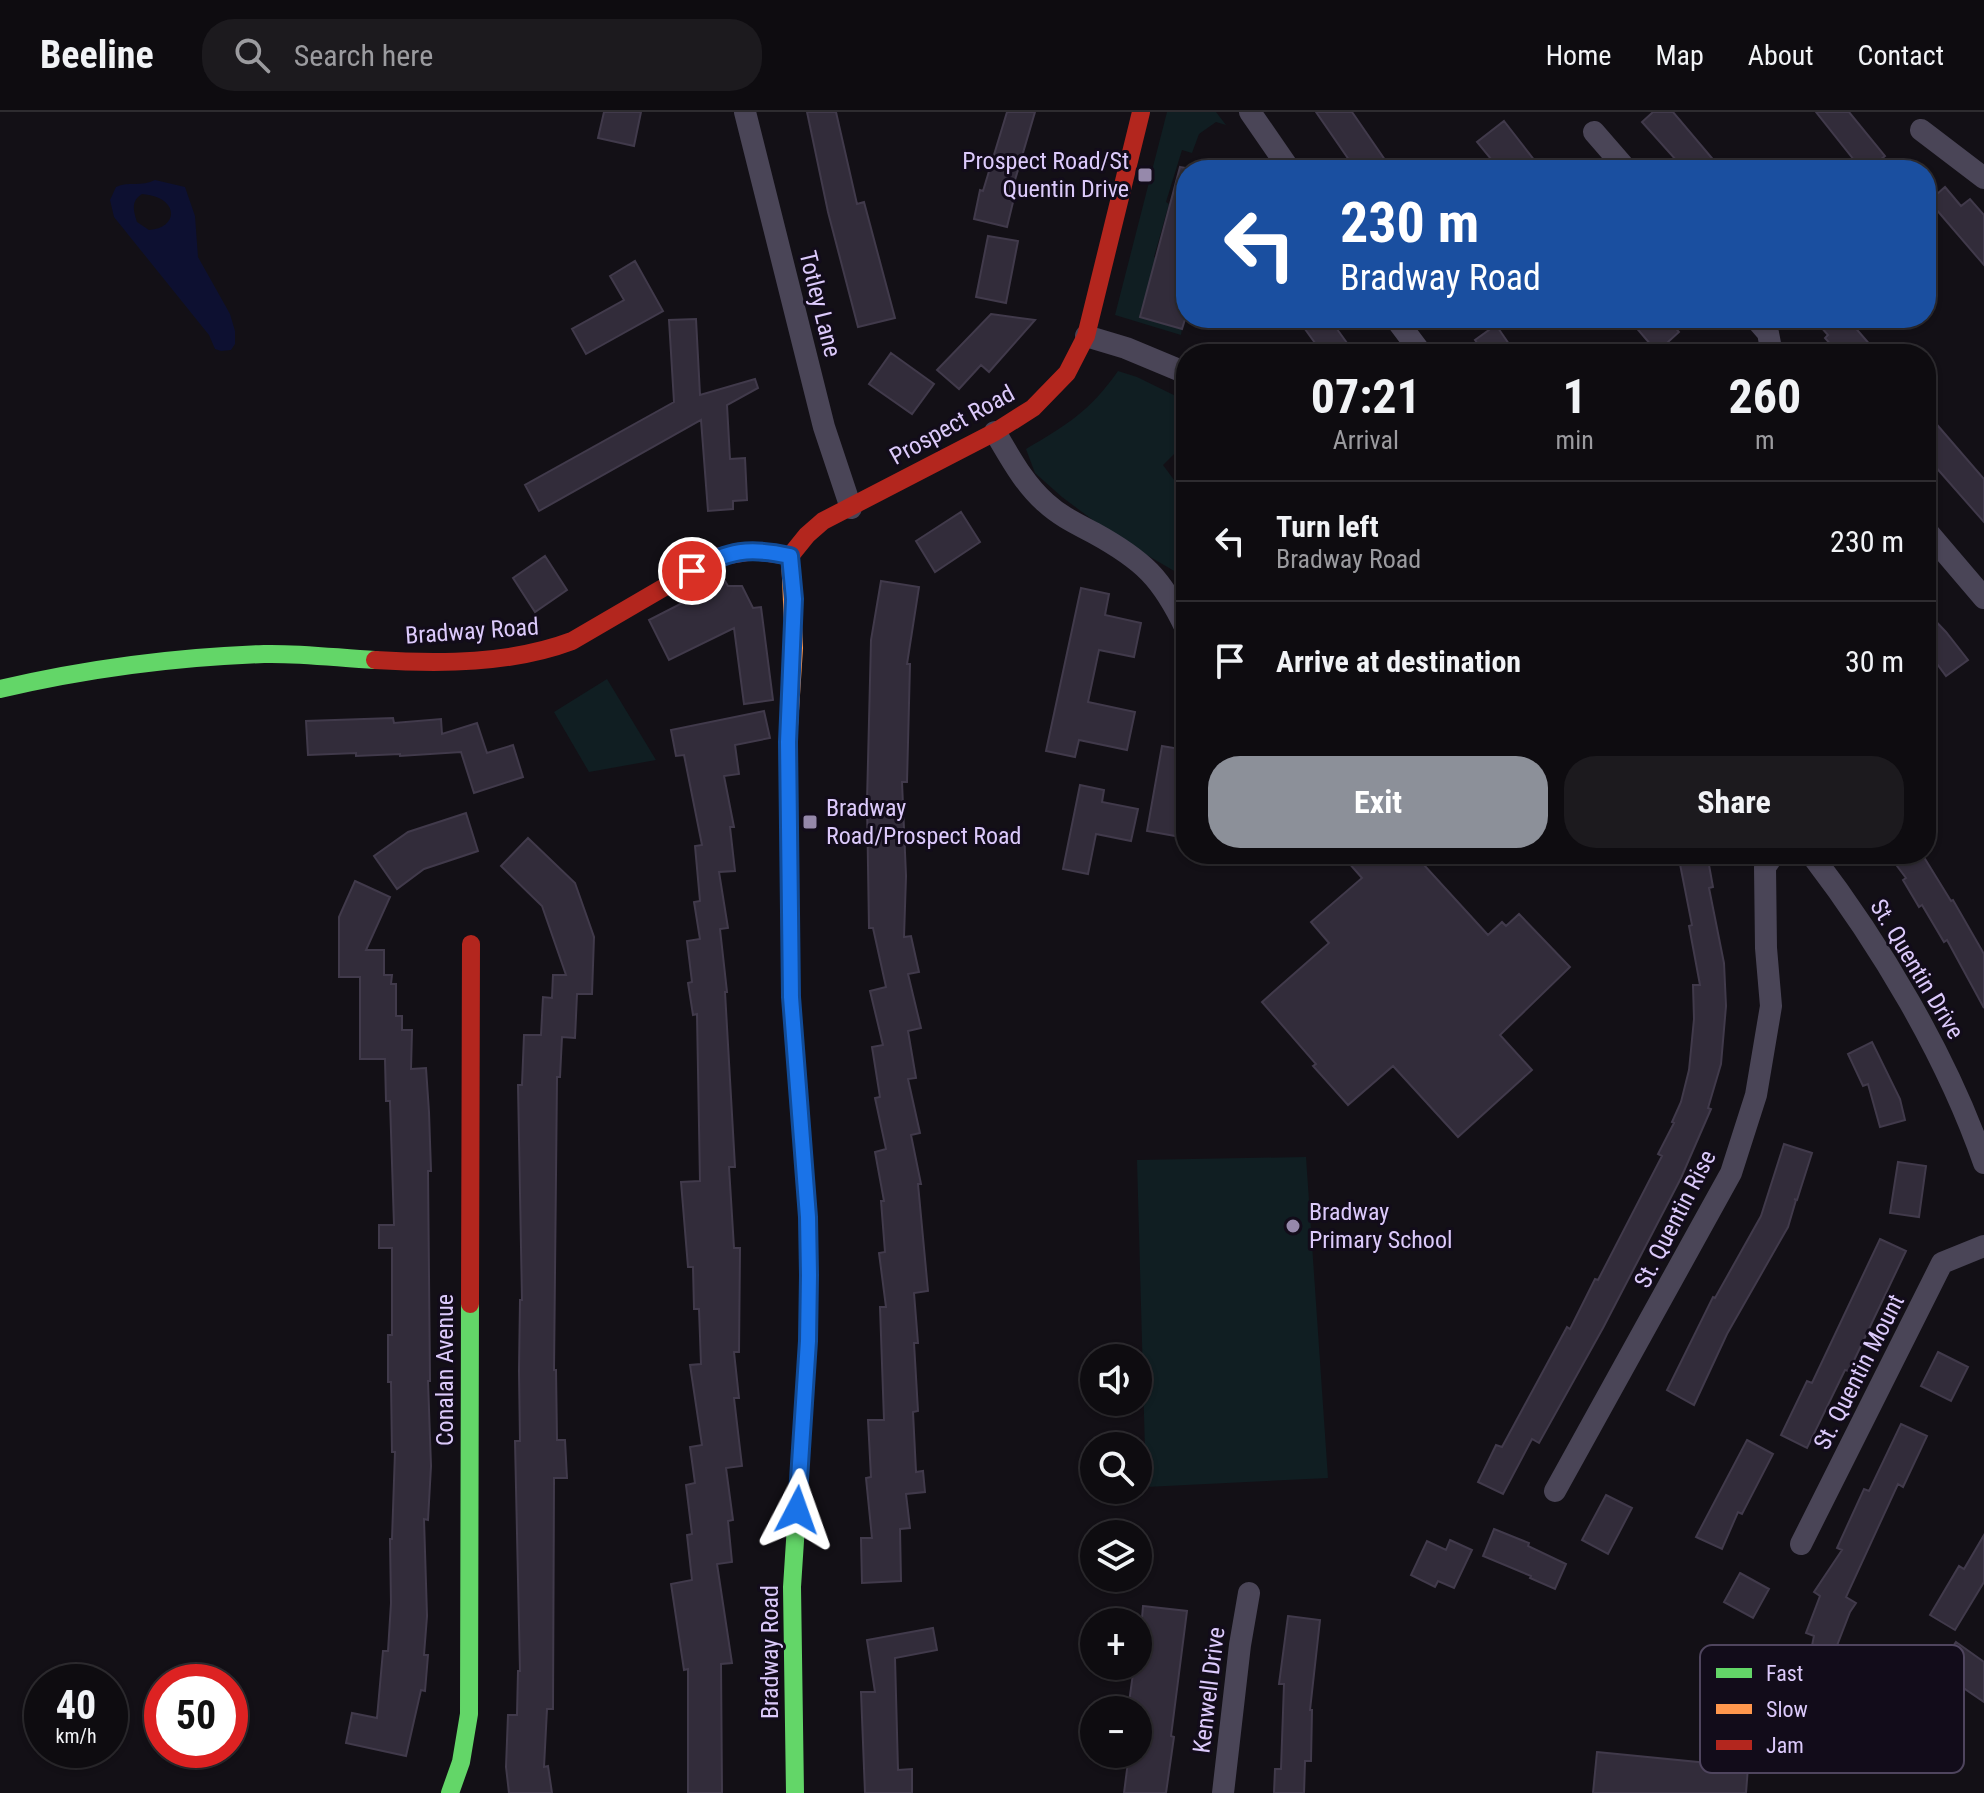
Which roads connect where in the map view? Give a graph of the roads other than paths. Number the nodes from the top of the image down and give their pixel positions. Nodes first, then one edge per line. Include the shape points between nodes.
1 (745, 112) edge
2 (1141, 112) edge
3 (1250, 112) edge
4 (1921, 130) dead end
5 (1594, 132) dead end
6 (1283, 160) edge
7 (1618, 160) edge
8 (1984, 178) edge
9 (1086, 336) junction
10 (1176, 369) edge
11 (995, 432) junction
12 (851, 508) junction
13 (1936, 542) edge
14 (790, 556) junction
15 (1984, 598) edge
16 (1176, 608) edge
17 (0, 689) edge
18 (1767, 864) edge
19 (1819, 864) edge
20 (471, 944) dead end
21 (1984, 1163) edge
22 (1984, 1246) edge
23 (1555, 1491) dead end
24 (1801, 1544) dead end
25 (1249, 1593) dead end
26 (450, 1793) edge
27 (795, 1793) edge
28 (1223, 1793) edge

1 - 12 street, Totley Lane via 824,427
2 - 9 main road, Prospect Road
3 - 6 street
4 - 8 street
5 - 7 street
9 - 10 street
9 - 11 main road, Prospect Road via 1053,390
11 - 12 main road, Prospect Road
11 - 16 street via 1045,502 1152,572
12 - 14 main road, Prospect Road via 823,521
13 - 15 street
14 - 17 main road, Bradway Road via 762,550 716,557 548,650 428,663 265,654 114,667
14 - 27 main road, Bradway Road via 791,997 809,1275 792,1587
18 - 23 street, St. Quentin Rise via 1771,1006 1756,1095 1731,1173
19 - 21 street, St. Quentin Drive via 1937,1052
20 - 26 main road, Conalan Avenue via 469,1714
22 - 24 street, St. Quentin Mount via 1942,1263
25 - 28 street, Kenwell Drive

